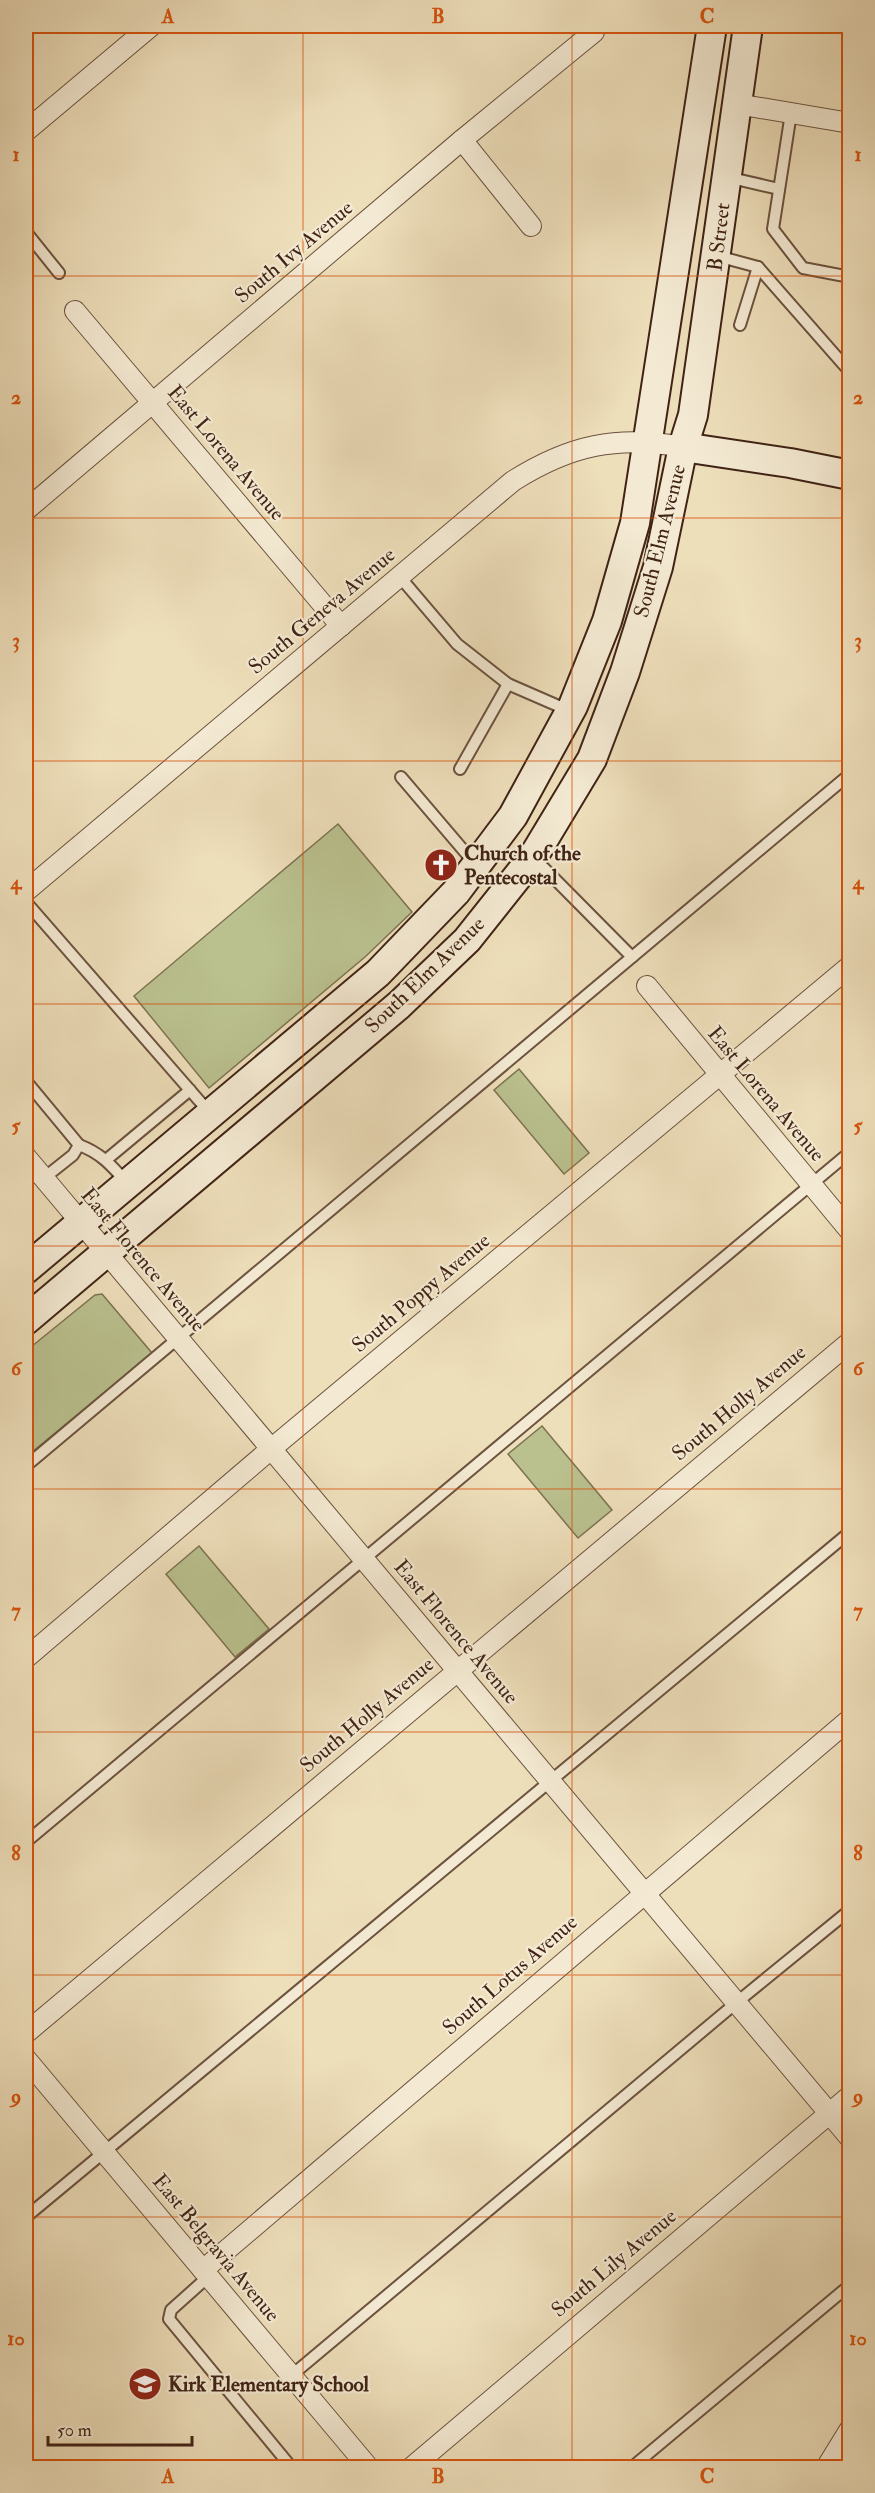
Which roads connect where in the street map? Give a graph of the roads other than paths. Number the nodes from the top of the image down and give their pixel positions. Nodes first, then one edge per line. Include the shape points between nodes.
1 (151, 26) edge
2 (712, 26) edge
3 (730, 26) edge
4 (748, 26) edge
5 (592, 29) edge
6 (737, 104) junction
7 (791, 113) junction
8 (849, 123) edge
9 (26, 131) edge
10 (462, 140) junction
11 (726, 177) junction
12 (779, 189) junction
13 (531, 226) dead end
14 (26, 232) edge
15 (717, 256) junction
16 (758, 267) junction
17 (59, 273) dead end
18 (849, 277) edge
19 (75, 311) dead end
20 (740, 325) dead end
21 (849, 372) edge
22 (152, 404) junction
23 (649, 441) junction
24 (683, 447) junction
25 (849, 475) edge
26 (26, 510) edge
27 (400, 577) junction
28 (341, 627) junction
29 (508, 684) junction
30 (571, 711) junction
31 (460, 769) dead end
32 (849, 774) edge
33 (401, 777) dead end
34 (533, 856) junction
35 (476, 865) junction
36 (26, 891) edge
37 (26, 902) edge
38 (632, 957) junction
39 (849, 966) edge
40 (647, 986) dead end
41 (719, 1075) junction
42 (26, 1081) edge
43 (190, 1090) junction
44 (211, 1114) junction
45 (79, 1146) junction
46 (849, 1152) edge
47 (26, 1157) edge
48 (106, 1160) junction
49 (44, 1178) junction
50 (810, 1184) junction
51 (128, 1185) junction
52 (82, 1224) junction
53 (849, 1231) edge
54 (106, 1253) junction
55 (26, 1269) edge
56 (26, 1320) edge
57 (178, 1338) junction
58 (849, 1342) edge
59 (271, 1449) junction
60 (26, 1466) edge
61 (849, 1532) edge
62 (364, 1560) junction
63 (26, 1658) edge
64 (458, 1671) junction
65 (849, 1719) edge
66 (550, 1782) junction
67 (26, 1842) edge
68 (644, 1893) junction
69 (849, 1910) edge
70 (736, 2003) junction
71 (26, 2033) edge
72 (26, 2059) edge
73 (849, 2096) edge
74 (828, 2113) junction
75 (849, 2138) edge
76 (103, 2151) junction
77 (26, 2217) edge
78 (206, 2273) junction
79 (849, 2285) edge
80 (292, 2375) junction
81 (849, 2429) edge
82 (292, 2468) edge
83 (369, 2468) edge
84 (411, 2468) edge
85 (631, 2468) edge
86 (826, 2468) edge

1 - 9 street
2 - 23 main road, B Street
3 - 6 main road via 723,82
4 - 6 main road, B Street
5 - 10 street, South Ivy Avenue
6 - 7 street
6 - 11 main road, B Street
7 - 8 street
7 - 12 lane
10 - 13 street
10 - 22 street, South Ivy Avenue
11 - 12 lane
11 - 15 main road, B Street
12 - 18 lane via 773,230 803,268
14 - 17 lane
15 - 16 lane
15 - 24 main road, B Street via 694,412
16 - 20 lane
16 - 21 lane
19 - 22 street, East Lorena Avenue
22 - 26 street, South Ivy Avenue
22 - 28 street, East Lorena Avenue
23 - 24 street, South Geneva Avenue
23 - 27 street, South Geneva Avenue via 600,445 540,464 513,481
23 - 30 main road, South Elm Avenue via 635,523 607,621
24 - 25 main road
24 - 34 main road, South Elm Avenue via 658,567 625,672 592,759
27 - 28 street, South Geneva Avenue
27 - 29 lane via 457,644
28 - 36 street, South Geneva Avenue
29 - 30 lane
29 - 31 lane
30 - 35 main road, South Elm Avenue via 513,816
32 - 38 lane
33 - 35 lane
34 - 38 lane
34 - 54 main road, South Elm Avenue via 467,940 399,1005
35 - 44 main road, South Elm Avenue via 456,892 378,973
37 - 43 lane
38 - 57 lane
39 - 41 street, South Poppy Avenue
40 - 41 street, East Lorena Avenue
41 - 50 street, East Lorena Avenue
41 - 59 street, South Poppy Avenue
42 - 45 lane
43 - 44 lane
43 - 48 lane
44 - 51 main road, South Elm Avenue
45 - 48 lane
45 - 49 lane
46 - 50 lane
47 - 49 street, East Florence Avenue
48 - 51 lane
49 - 52 street, East Florence Avenue
50 - 53 street, East Lorena Avenue
50 - 62 lane
51 - 52 main road, South Elm Avenue
52 - 54 street, East Florence Avenue
52 - 55 main road, South Elm Avenue
54 - 56 main road, South Elm Avenue
54 - 57 street, East Florence Avenue
57 - 59 street, East Florence Avenue
57 - 60 lane
58 - 64 street, South Holly Avenue
59 - 62 street, East Florence Avenue
59 - 63 street, South Poppy Avenue
61 - 66 lane
62 - 64 street, East Florence Avenue
62 - 67 lane
64 - 66 street, East Florence Avenue
64 - 71 street, South Holly Avenue
65 - 68 street, South Lotus Avenue
66 - 68 street, East Florence Avenue
66 - 76 lane
68 - 70 street, East Florence Avenue
68 - 78 street, South Lotus Avenue
69 - 70 lane
70 - 74 street, East Florence Avenue
70 - 80 lane
72 - 76 street, East Belgravia Avenue
73 - 74 street, South Lily Avenue
74 - 75 street, East Florence Avenue
74 - 84 street, South Lily Avenue
76 - 77 lane
76 - 78 street, East Belgravia Avenue
78 - 80 street, East Belgravia Avenue
78 - 82 lane via 171,2310 169,2319
79 - 85 lane
80 - 83 street, East Belgravia Avenue
81 - 86 street

